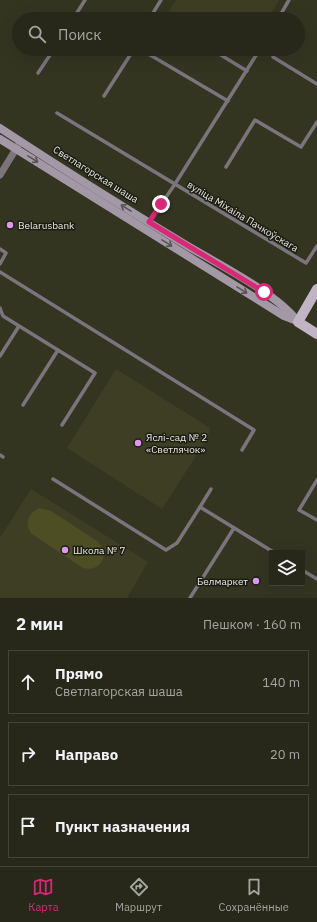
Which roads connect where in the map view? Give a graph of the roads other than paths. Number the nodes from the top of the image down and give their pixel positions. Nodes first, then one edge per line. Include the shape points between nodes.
1 (84, 0) edge
2 (161, 0) edge
3 (290, 0) edge
4 (76, 12) edge
5 (154, 12) edge
6 (282, 12) edge
7 (49, 56) edge
8 (130, 56) edge
9 (152, 56) edge
10 (222, 56) edge
11 (256, 56) edge
12 (273, 58) dead end
13 (247, 71) junction
14 (38, 73) dead end
15 (317, 84) edge
16 (104, 96) dead end
17 (228, 101) junction
18 (57, 113) dead end
19 (317, 122) edge
20 (0, 128) edge
21 (0, 139) edge
22 (18, 145) junction
23 (226, 167) dead end
24 (0, 175) edge
25 (175, 184) junction
26 (149, 222) junction
27 (317, 246) edge
28 (0, 249) edge
29 (0, 264) edge
30 (0, 272) edge
31 (317, 289) edge
32 (0, 308) edge
33 (298, 322) junction
34 (19, 326) junction
35 (317, 334) edge
36 (58, 350) junction
37 (0, 356) edge
38 (23, 405) dead end
39 (62, 425) dead end
40 (242, 450) dead end
41 (53, 479) dead end
42 (317, 480) edge
43 (211, 489) dead end
44 (200, 507) junction
45 (317, 520) edge
46 (234, 528) junction
47 (270, 550) edge
48 (305, 572) edge
49 (317, 579) edge
50 (190, 598) edge

1 - 4 lane
2 - 5 lane
3 - 6 lane
7 - 14 lane
8 - 16 lane
9 - 17 lane
10 - 13 lane
11 - 13 lane
12 - 15 lane
13 - 17 lane
17 - 25 lane
18 - 25 lane
19 - 23 lane via 302,147 255,120
20 - 22 main road, Светлагорская шаша
21 - 22 main road
22 - 24 street
26 -> 22 main road, Светлагорская шаша
22 -> 33 main road via 284,316
25 - 26 lane
25 - 27 lane, вуліца Міхаіла Пачкоўскага via 306,263
26 - 33 main road, Светлагорская шаша via 264,292 291,313
28 - 29 lane via 6,253
30 - 40 lane via 254,430
31 - 33 main road
32 - 34 lane via 3,316
33 - 35 main road, Светлагорская шаша
34 - 36 lane
34 - 37 lane
36 - 38 lane
36 - 39 lane via 95,373
41 - 44 lane via 166,550 177,543
42 - 45 lane via 299,510
43 - 44 lane
44 - 46 lane
46 - 47 lane
46 - 50 lane
48 - 49 lane

